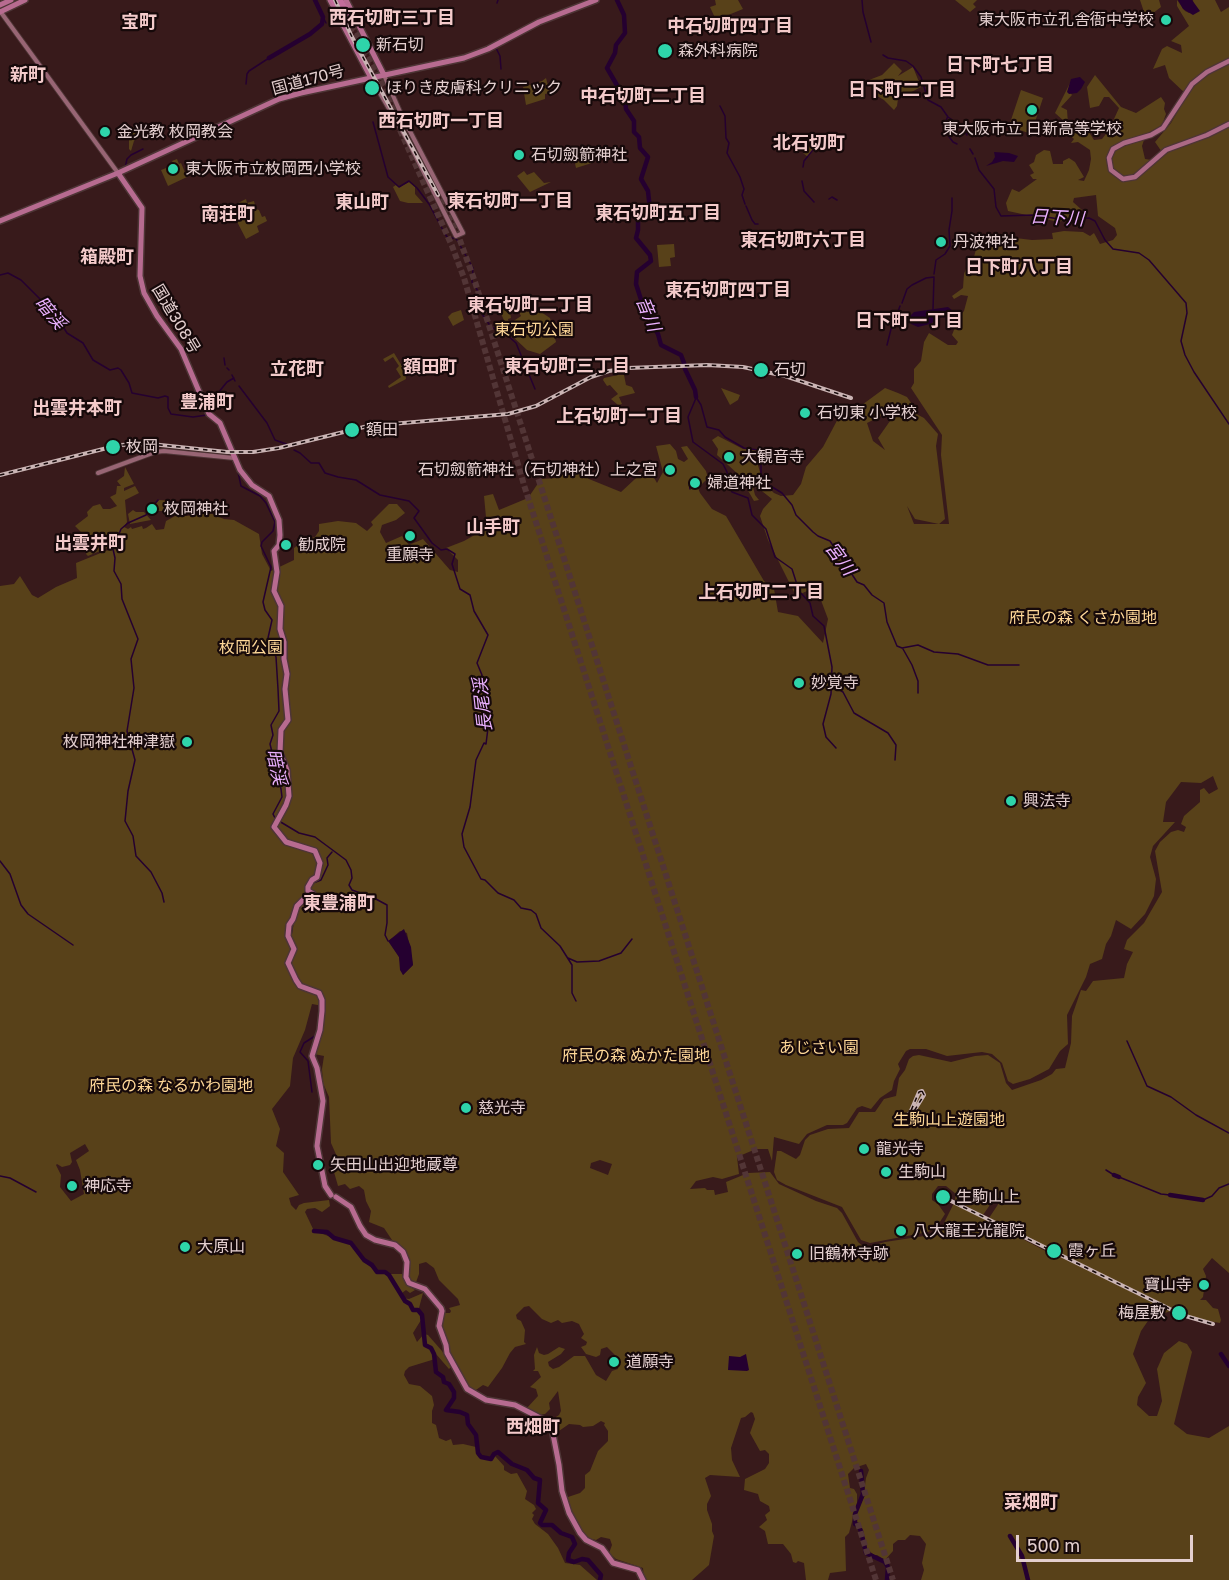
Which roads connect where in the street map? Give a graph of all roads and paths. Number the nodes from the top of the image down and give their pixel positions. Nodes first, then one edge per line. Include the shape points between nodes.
1 (11, 0) edge
2 (19, 0) edge
3 (25, 0) edge
4 (333, 0) edge
5 (343, 0) edge
6 (596, 0) edge
7 (0, 10) edge
8 (1229, 61) edge
9 (384, 75) junction
10 (371, 78) junction
11 (1229, 124) edge
12 (118, 173) junction
13 (445, 197) junction
14 (437, 201) junction
15 (0, 221) edge
16 (235, 458) junction
17 (98, 473) dead end
18 (643, 1580) edge

1 - 7 highway
2 - 7 highway
3 - 7 highway
4 - 5 highway via 346,18
4 - 10 highway
5 - 9 highway
6 - 9 highway, 国道170号 via 538,23 477,54
7 - 12 main road
8 - 11 main road via 1197,79 1166,125 1113,149 1109,158 1111,170 1123,179 1135,177 1161,153
9 - 10 highway, 国道170号
9 - 13 main road
10 - 12 highway, 国道170号 via 279,99
10 - 14 main road via 409,142
12 - 15 highway, 国道170号
12 - 16 highway, 国道308号 via 142,208 141,288 182,349 206,408 220,423
13 - 14 main road
13 - 14 main road via 463,233 456,236
16 - 17 main road via 155,452
16 - 18 highway, 国道308号 via 252,485 269,496 279,525 274,591 281,606 280,629 287,674 288,719 281,729 280,753 287,770 289,796 275,829 286,842 318,854 319,870 308,887 310,895 296,908 289,925 288,936 294,949 288,963 300,986 319,993 322,1000 320,1030 312,1056 323,1103 317,1146 326,1186 333,1196 351,1207 366,1235 395,1245 403,1252 409,1283 425,1289 441,1308 439,1326 448,1357 467,1389 486,1400 515,1405 548,1422 562,1491 580,1533 602,1548 613,1563 638,1570

